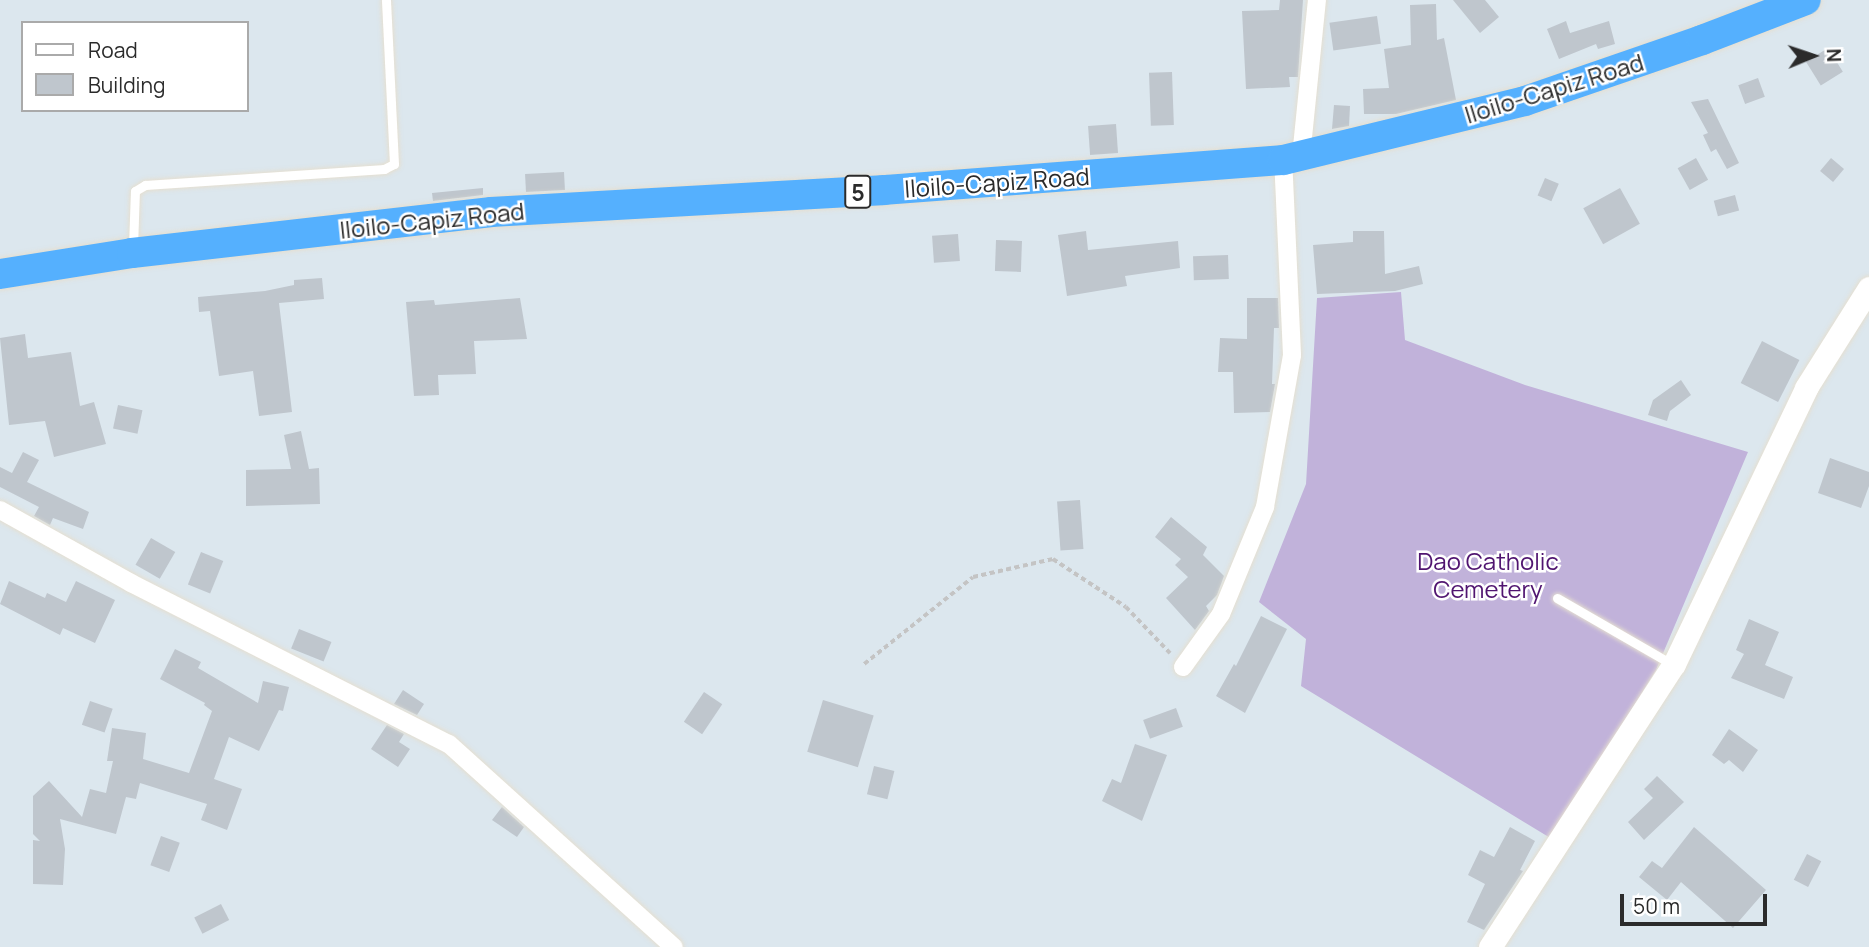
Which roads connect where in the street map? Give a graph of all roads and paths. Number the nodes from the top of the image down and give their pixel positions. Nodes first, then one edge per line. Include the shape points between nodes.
1 (386, 0) edge
2 (1317, 0) edge
3 (1806, 0) edge
4 (1292, 159) junction
5 (132, 253) junction
6 (0, 274) edge
7 (1869, 288) edge
8 (0, 510) edge
9 (1557, 598) dead end
10 (864, 664) dead end
11 (1674, 664) junction
12 (1184, 667) joint
13 (674, 947) edge
14 (1489, 947) edge

1 - 5 lane via 394,164 384,169 145,185 135,191
2 - 4 street
3 - 4 highway, Iloilo-Capiz Road / 5 via 1525,101
4 - 5 highway, Iloilo-Capiz Road / 5 via 884,190 492,212
4 - 12 street via 1292,355 1265,508 1221,614
5 - 6 highway, Iloilo-Capiz Road / 5
7 - 11 street via 1807,388
8 - 13 street via 131,583 449,744
9 - 11 lane
10 - 12 path via 973,577 1053,559 1126,607
11 - 14 street

